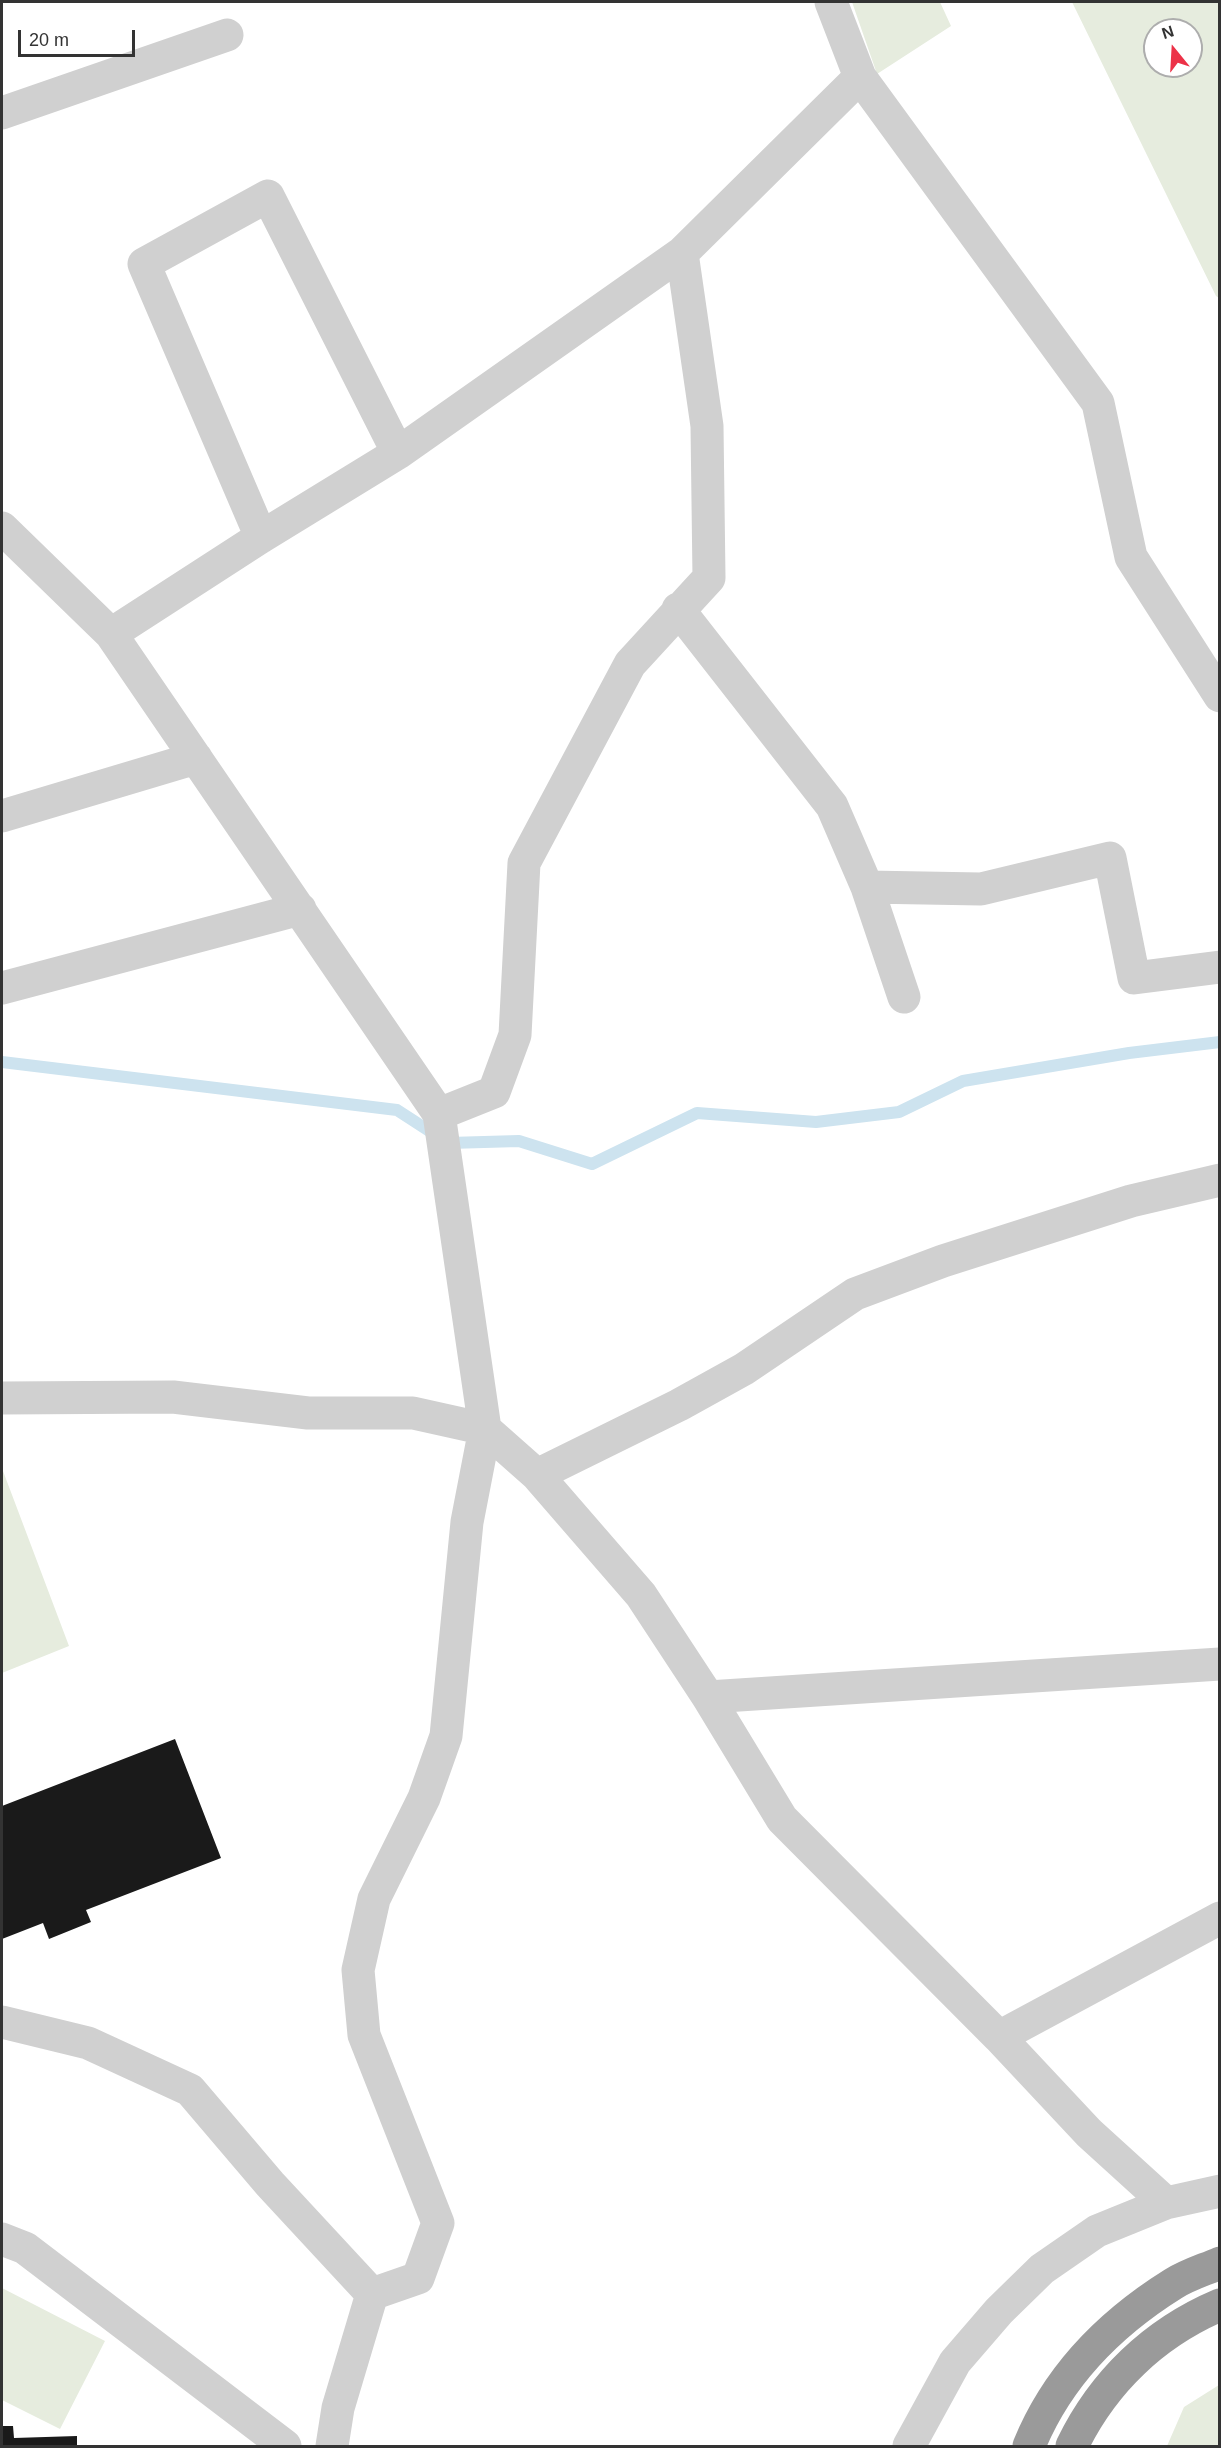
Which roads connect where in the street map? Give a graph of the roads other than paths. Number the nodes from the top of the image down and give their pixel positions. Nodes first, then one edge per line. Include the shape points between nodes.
1 (831, 2) edge
2 (227, 35) dead end
3 (860, 77) junction
4 (2, 113) edge
5 (682, 253) junction
6 (398, 453) junction
7 (2, 528) edge
8 (261, 537) junction
9 (678, 609) junction
10 (111, 634) junction
11 (1220, 696) edge
12 (196, 758) junction
13 (2, 816) edge
14 (867, 887) junction
15 (300, 909) junction
16 (1220, 967) edge
17 (2, 988) edge
18 (904, 997) dead end
19 (439, 1114) junction
20 (1220, 1180) edge
21 (2, 1398) edge
22 (485, 1429) junction
23 (537, 1475) junction
24 (1220, 1664) edge
25 (708, 1697) junction
26 (1220, 1918) edge
27 (2, 2022) edge
28 (999, 2037) junction
29 (1217, 2189) edge
30 (1166, 2203) junction
31 (2, 2239) edge
32 (1220, 2263) edge
33 (372, 2294) junction
34 (1220, 2305) edge
35 (285, 2446) edge
36 (332, 2446) edge
37 (909, 2446) edge
38 (1029, 2446) edge
39 (1072, 2446) edge

1 - 3 street
2 - 4 street
3 - 5 street
3 - 11 street via 1098,403 1131,557
5 - 6 street
5 - 9 street via 707,426 709,578
6 - 8 street
6 - 8 street via 268,196 144,264
7 - 10 street
8 - 10 street
9 - 14 street via 832,806
9 - 19 street via 630,664 524,863 516,1035 494,1092
10 - 12 street
12 - 13 street
12 - 15 street
14 - 16 street via 981,890 1110,858 1134,978
14 - 18 street
15 - 17 street
15 - 19 street
19 - 22 street
20 - 23 street via 1131,1201 855,1294 744,1369
21 - 22 street via 173,1397 308,1413 412,1413
22 - 23 street
22 - 33 street via 467,1522 446,1736 424,1798 374,1899 358,1970 364,2035 438,2223 418,2278
23 - 25 street via 641,1595
24 - 25 street
25 - 28 street via 782,1819
26 - 28 street
27 - 33 street via 88,2043 190,2090
28 - 30 street via 1089,2133
29 - 30 street
30 - 37 street via 1097,2231 1042,2269 955,2362
31 - 35 street via 25,2248
32 - 38 highway via 1175,2283 1090,2348 1059,2389
33 - 36 street via 338,2408
34 - 39 highway via 1196,2316 1139,2354 1113,2381

